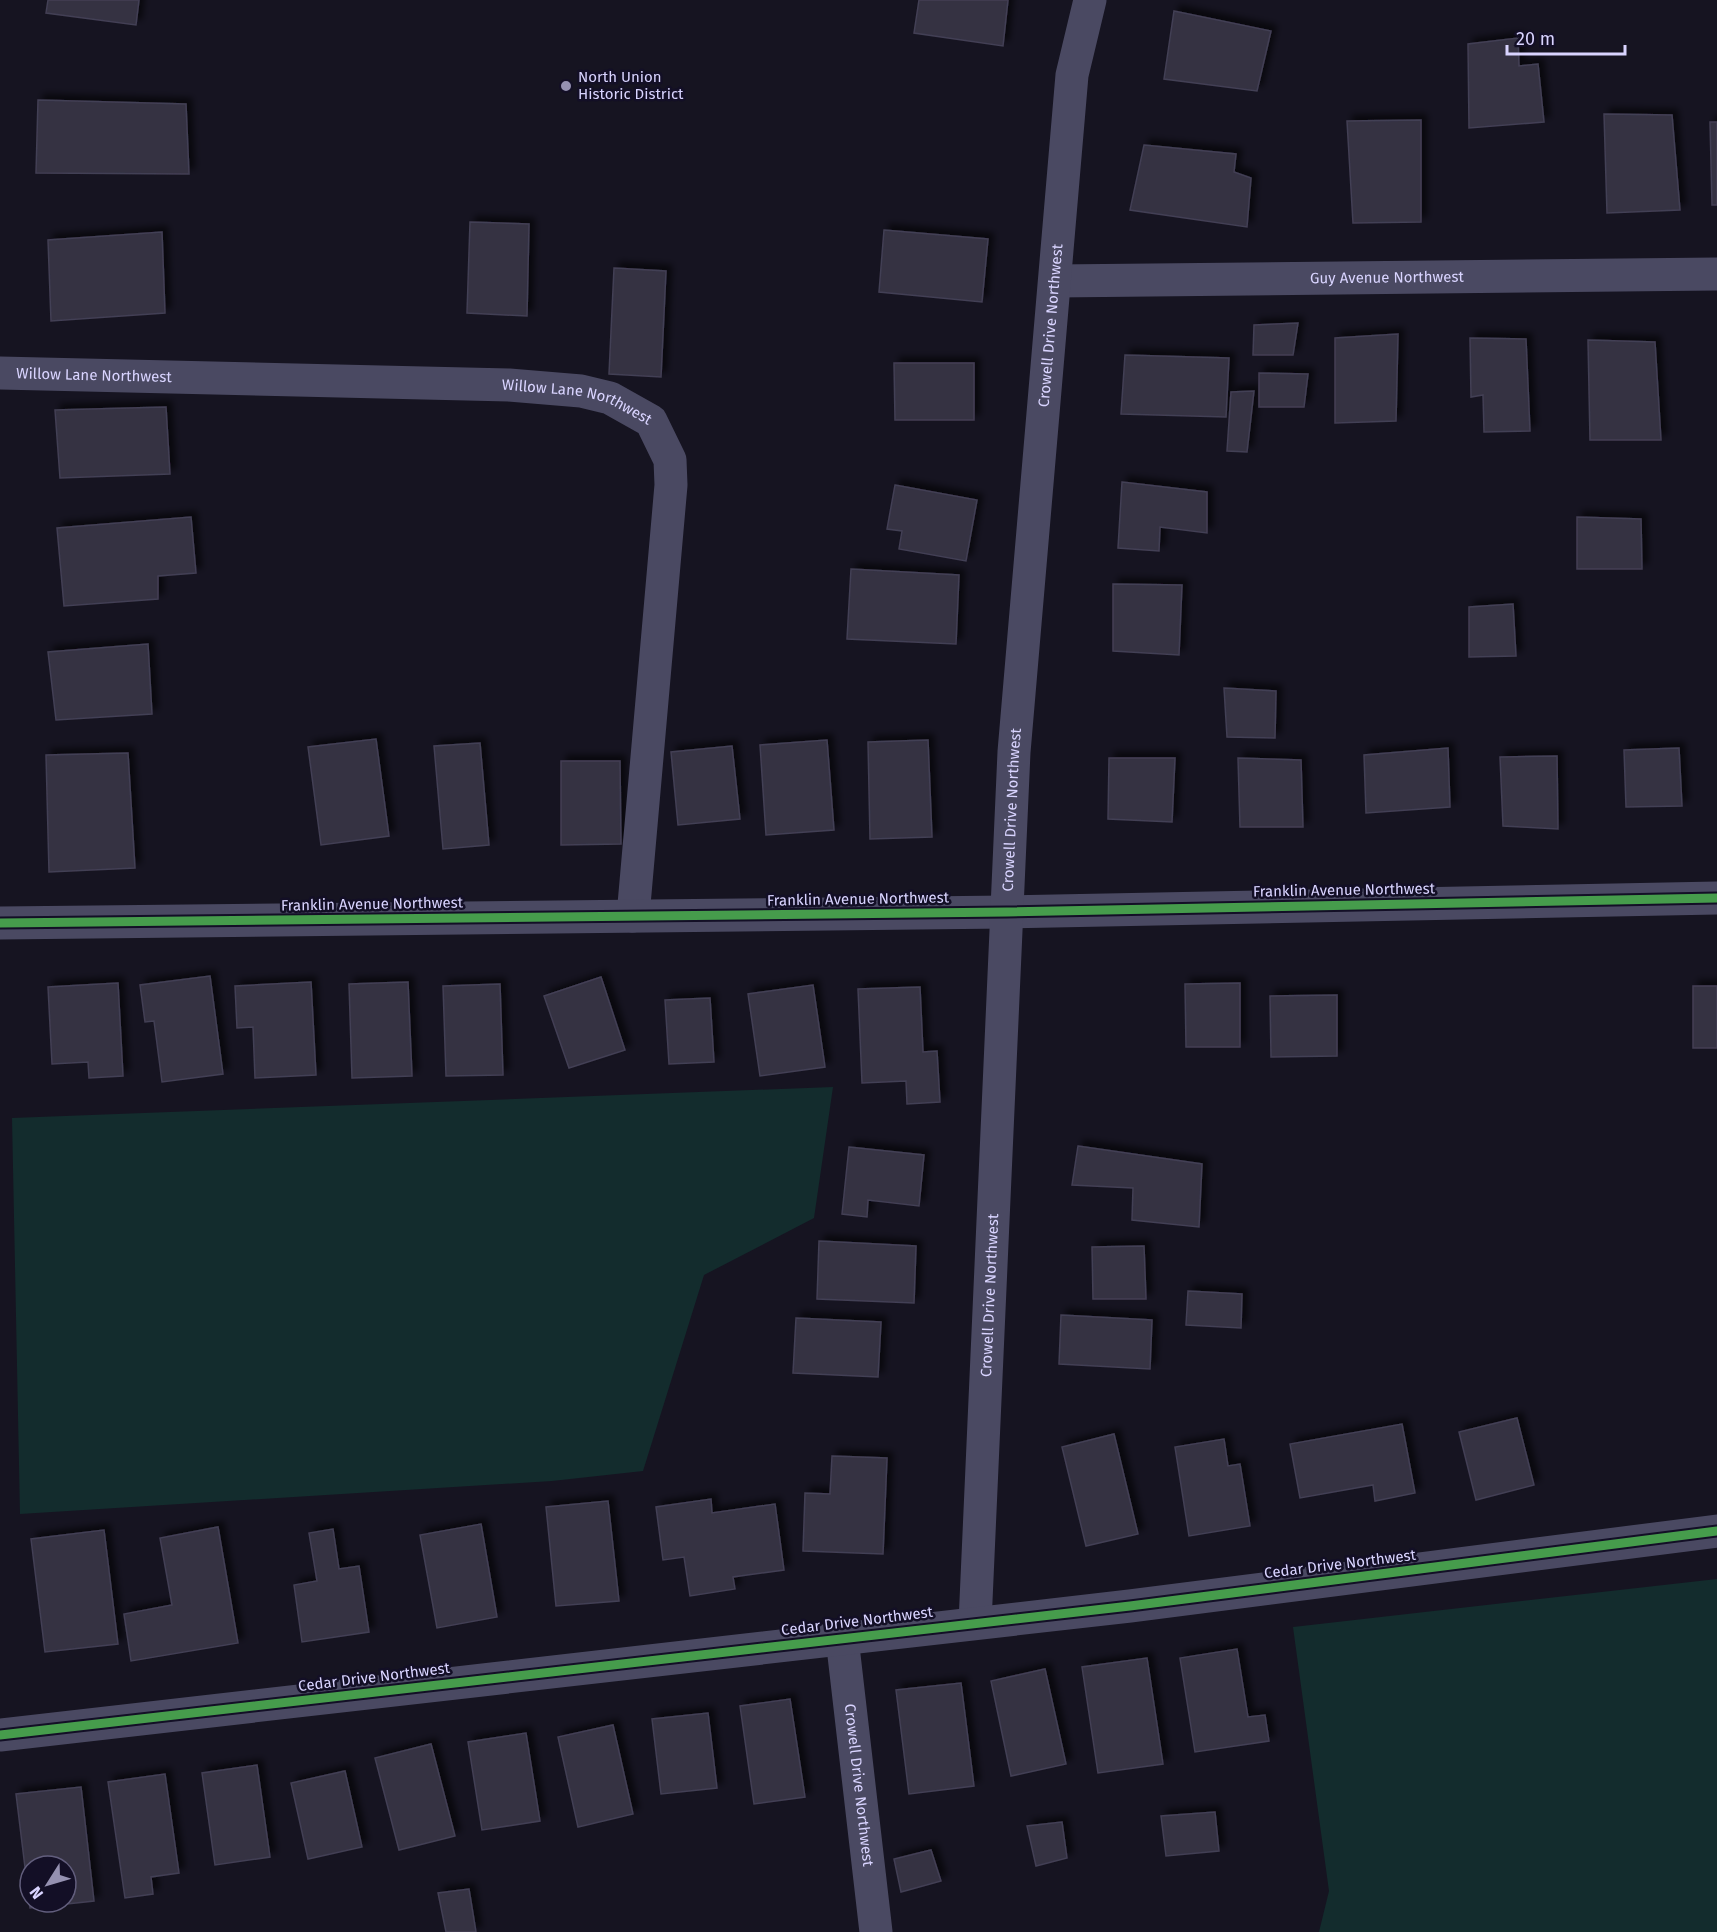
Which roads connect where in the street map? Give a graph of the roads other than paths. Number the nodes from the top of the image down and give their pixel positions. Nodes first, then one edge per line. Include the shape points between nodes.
1 (1090, 0) edge
2 (1717, 274) edge
3 (1055, 281) junction
4 (0, 373) edge
5 (1717, 898) edge
6 (1007, 912) junction
7 (633, 916) junction
8 (0, 923) edge
9 (1717, 1531) edge
10 (975, 1623) junction
11 (842, 1638) junction
12 (0, 1735) edge
13 (876, 1932) edge

1 - 3 street, Crowell Drive Northwest via 1072,75
2 - 3 street, Guy Avenue Northwest
3 - 6 street, Crowell Drive Northwest via 1014,752
4 - 7 street, Willow Lane Northwest via 509,385 581,391 610,398 651,421 670,459 672,485
5 - 6 street, Franklin Avenue Northwest
6 - 7 street, Franklin Avenue Northwest
6 - 10 street, Crowell Drive Northwest
7 - 8 street, Franklin Avenue Northwest
9 - 10 street, Cedar Drive Northwest
10 - 11 street, Cedar Drive Northwest
11 - 12 street, Cedar Drive Northwest
11 - 13 street, Crowell Drive Northwest

